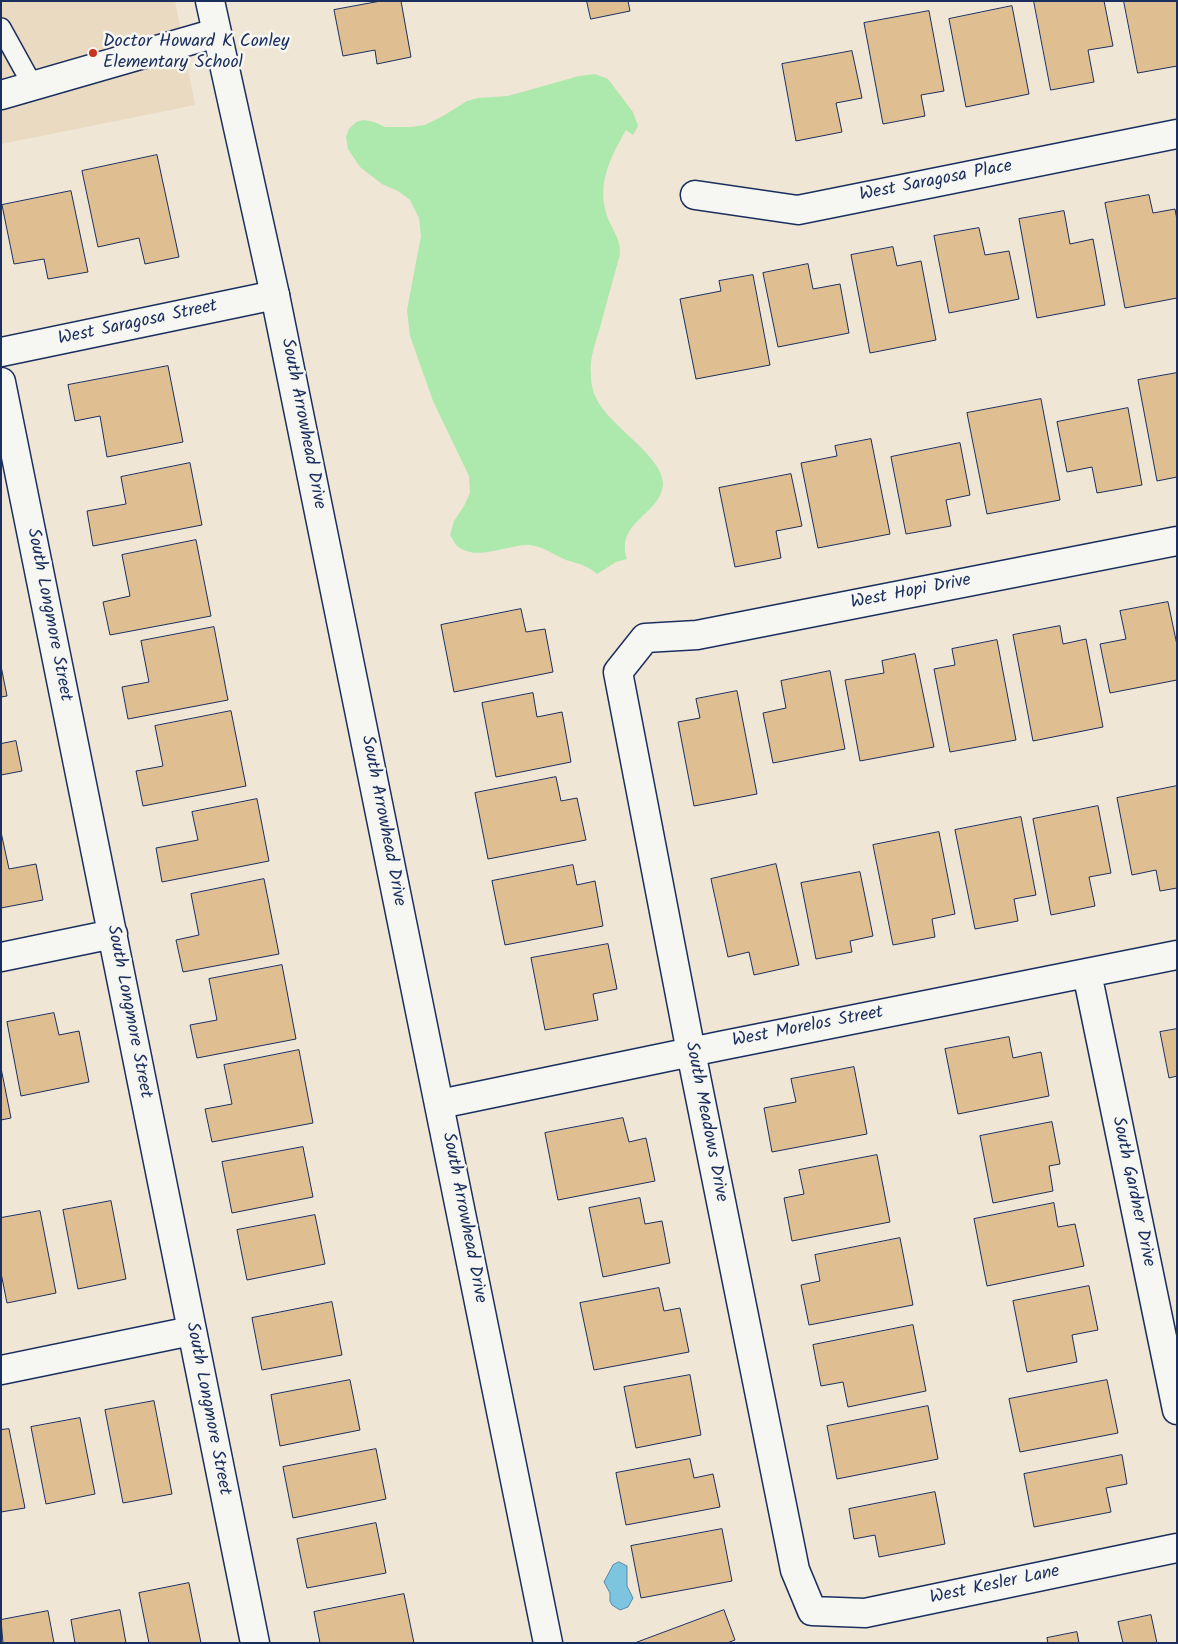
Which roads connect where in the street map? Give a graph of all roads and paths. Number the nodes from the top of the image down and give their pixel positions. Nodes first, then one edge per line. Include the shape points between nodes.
1 (210, 1) edge
2 (1, 28) edge
3 (216, 33) junction
4 (33, 86) junction
5 (1, 95) edge
6 (1177, 134) edge
7 (695, 195) dead end
8 (276, 296) junction
9 (1, 352) edge
10 (1, 382) edge
11 (1177, 541) edge
12 (645, 638) joint
13 (113, 934) junction
14 (1177, 954) edge
15 (1, 957) edge
16 (1087, 973) junction
17 (691, 1052) junction
18 (440, 1104) junction
19 (191, 1332) junction
20 (1, 1370) edge
21 (1177, 1410) edge
22 (1177, 1548) edge
23 (812, 1611) joint
24 (254, 1643) edge
25 (548, 1643) edge

1 - 3 street, South Arrowhead Drive
2 - 4 lane
3 - 4 street
3 - 8 street, South Arrowhead Drive
4 - 5 street
6 - 7 street, West Saragosa Place via 798,210
8 - 9 street, West Saragosa Street
8 - 18 street, South Arrowhead Drive
10 - 13 street, South Longmore Street
11 - 12 street, West Hopi Drive via 698,635
12 - 17 street, South Meadows Drive via 618,672
13 - 15 street
13 - 19 street, South Longmore Street
14 - 16 street, West Morelos Street
16 - 17 street, West Morelos Street
16 - 21 street, South Gardner Drive
17 - 18 street, West Morelos Street
17 - 23 street, South Meadows Drive via 795,1570
18 - 25 street, South Arrowhead Drive
19 - 20 street
19 - 24 street, South Longmore Street
22 - 23 street, West Kesler Lane via 865,1613

